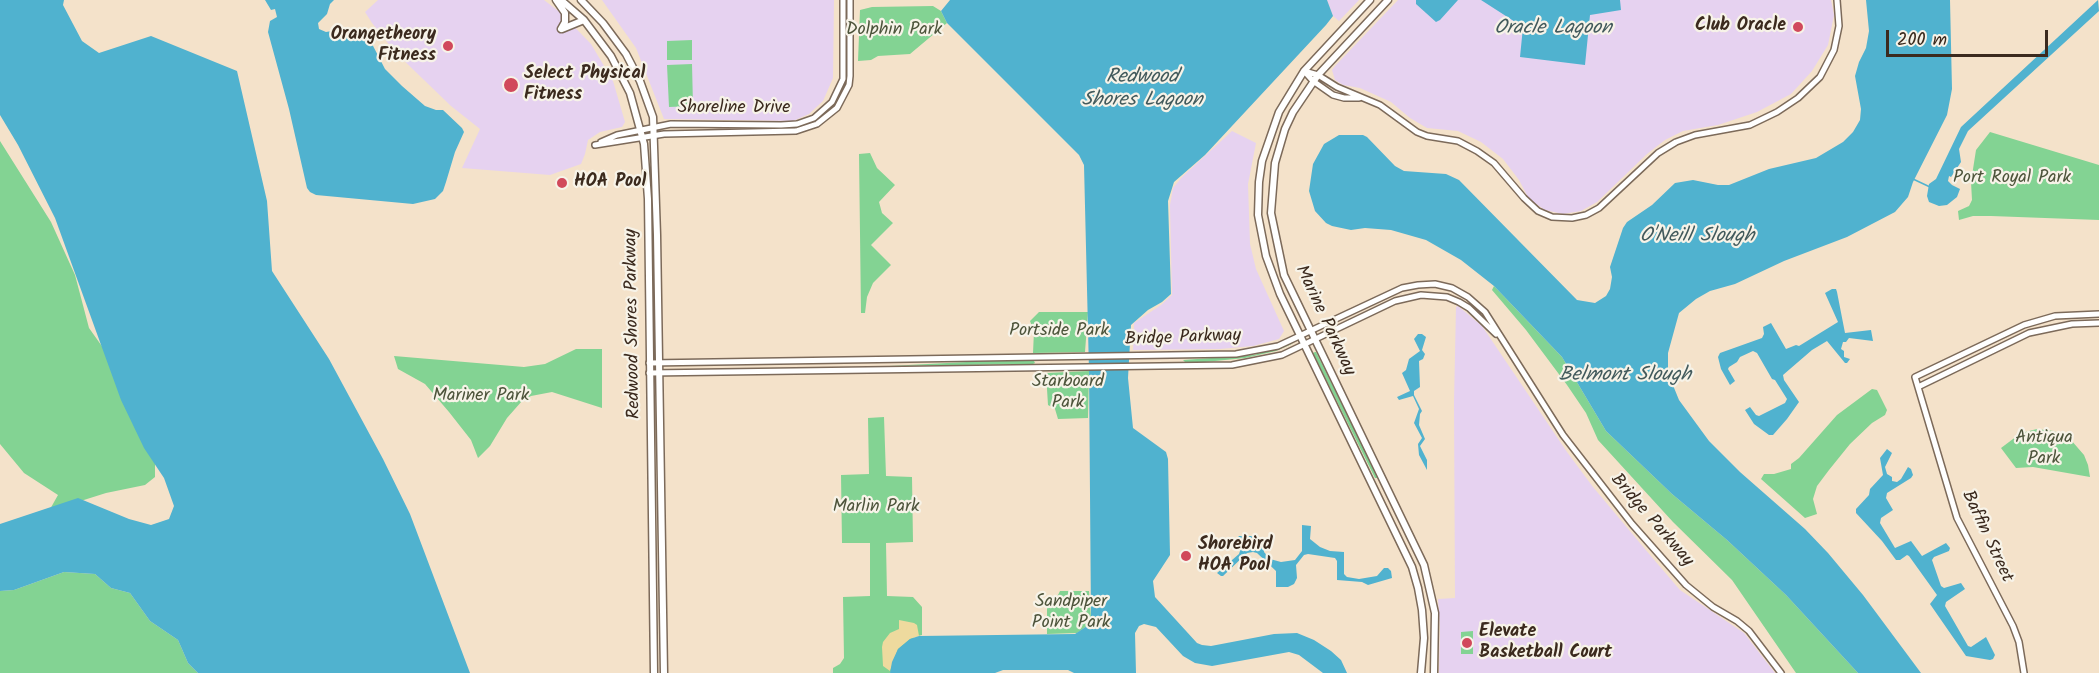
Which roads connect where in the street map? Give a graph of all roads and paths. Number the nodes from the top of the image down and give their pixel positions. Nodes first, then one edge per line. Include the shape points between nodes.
1 (556, 0) edge
2 (561, 0) edge
3 (581, 0) edge
4 (843, 0) edge
5 (850, 0) edge
6 (1370, 0) edge
7 (1388, 0) edge
8 (1837, 0) edge
9 (584, 20) junction
10 (1304, 71) junction
11 (1318, 75) junction
12 (1313, 81) junction
13 (1360, 98) junction
14 (654, 126) junction
15 (640, 129) junction
16 (654, 135) junction
17 (642, 136) junction
18 (2099, 314) edge
19 (2099, 323) edge
20 (1312, 331) junction
21 (1301, 336) junction
22 (1499, 338) junction
23 (1316, 341) junction
24 (1305, 346) junction
25 (649, 363) junction
26 (659, 364) junction
27 (659, 372) junction
28 (649, 373) junction
29 (1918, 387) junction
30 (654, 673) edge
31 (664, 673) edge
32 (1421, 673) edge
33 (1434, 673) edge
34 (1781, 673) edge
35 (2024, 673) edge

1 - 9 main road via 565,13 561,29
2 - 9 main road, Redwood Shores Parkway
3 - 14 main road, Redwood Shores Parkway via 626,54 646,96
4 - 14 street, Shoreline Drive via 843,79 835,99 818,115 781,125
5 - 16 street, Shoreline Drive via 849,85 840,104 825,119 796,131
6 - 10 main road, Marine Parkway
7 - 11 main road, Marine Parkway
8 - 13 street via 1839,21 1834,50 1820,77 1798,98 1750,125 1676,142 1658,153 1599,208 1579,217 1552,217 1538,211 1494,163 1477,151 1458,141 1417,132 1388,109
9 - 15 main road, Redwood Shores Parkway via 619,71
10 - 11 street
10 - 12 street
10 - 21 main road, Marine Parkway via 1273,124 1262,161 1258,202 1266,256
11 - 12 main road, Marine Parkway
11 - 13 street
12 - 13 street via 1333,95
12 - 20 main road, Marine Parkway via 1285,129 1275,163 1271,202 1281,266
14 - 15 street, Shoreline Drive
14 - 16 main road, Redwood Shores Parkway
15 - 17 main road, Redwood Shores Parkway
15 - 17 street, Shoreline Drive via 597,144
16 - 17 street, Shoreline Drive
16 - 26 main road, Redwood Shores Parkway
17 - 25 main road, Redwood Shores Parkway via 647,177
18 - 29 street, Baffin Street via 2055,316 2024,325 1915,377
19 - 29 street via 2029,333
20 - 21 street, Bridge Parkway
20 - 22 street, Bridge Parkway via 1389,293 1435,284 1468,297 1491,320
20 - 23 main road, Marine Parkway
21 - 24 main road, Marine Parkway
21 - 26 street, Bridge Parkway via 1255,351 1182,355
22 - 23 street, Bridge Parkway via 1460,302 1421,295 1395,301
22 - 34 street, Bridge Parkway via 1568,442 1626,517 1686,585 1749,631
23 - 24 street, Bridge Parkway
23 - 33 main road, Marine Parkway via 1424,565 1435,613
24 - 27 street, Bridge Parkway via 1256,362 1232,365
24 - 32 main road, Marine Parkway via 1412,567 1422,610
25 - 26 street, Bridge Parkway
25 - 28 main road, Redwood Shores Parkway
26 - 27 main road, Redwood Shores Parkway
27 - 28 street, Bridge Parkway
27 - 31 main road, Redwood Shores Parkway
28 - 30 main road, Redwood Shores Parkway
29 - 35 street, Baffin Street via 1957,518 2013,626

